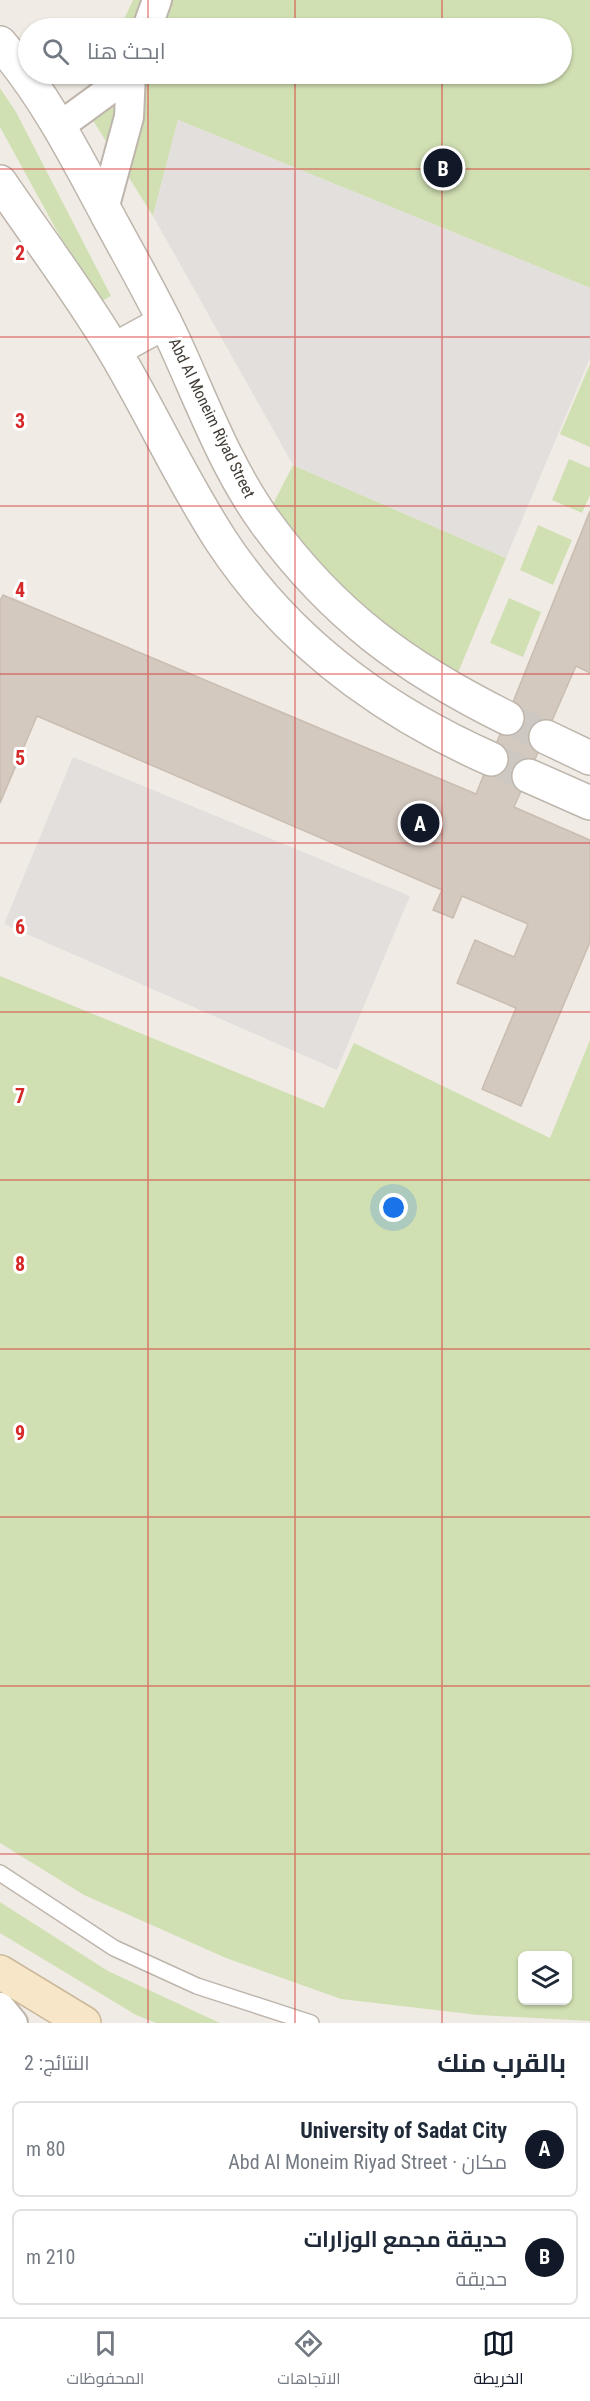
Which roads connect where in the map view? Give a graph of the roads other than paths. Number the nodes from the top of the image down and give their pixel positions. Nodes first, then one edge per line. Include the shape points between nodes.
1 (157, 0) edge
2 (151, 18) edge
3 (0, 43) edge
4 (18, 68) edge
5 (30, 84) edge
6 (117, 84) edge
7 (131, 84) edge
8 (60, 126) junction
9 (0, 182) edge
10 (105, 209) junction
11 (165, 322) junction
12 (114, 350) junction
13 (507, 718) tunnel mouth
14 (546, 737) tunnel mouth
15 (590, 758) edge
16 (491, 759) tunnel mouth
17 (529, 776) tunnel mouth
18 (590, 803) edge
19 (0, 1873) edge
20 (0, 1972) edge
21 (0, 2007) edge
22 (13, 2023) edge
23 (84, 2023) edge
24 (311, 2023) edge

1 - 2 street
3 - 4 street, Abd Al Moneim Riyad Street
5 - 8 street, Abd Al Moneim Riyad Street
6 - 8 street
7 - 10 street via 129,117
8 - 10 street, Abd Al Moneim Riyad Street
9 - 12 street
10 - 11 street, Abd Al Moneim Riyad Street
11 - 12 street
11 - 13 street, Abd Al Moneim Riyad Street via 239,480 295,561 328,598 403,661
12 - 16 street via 217,534 276,610 313,648 386,705
14 - 15 street
17 - 18 street
19 - 24 lane via 114,1948 197,1986
20 - 23 main road
21 - 22 street

